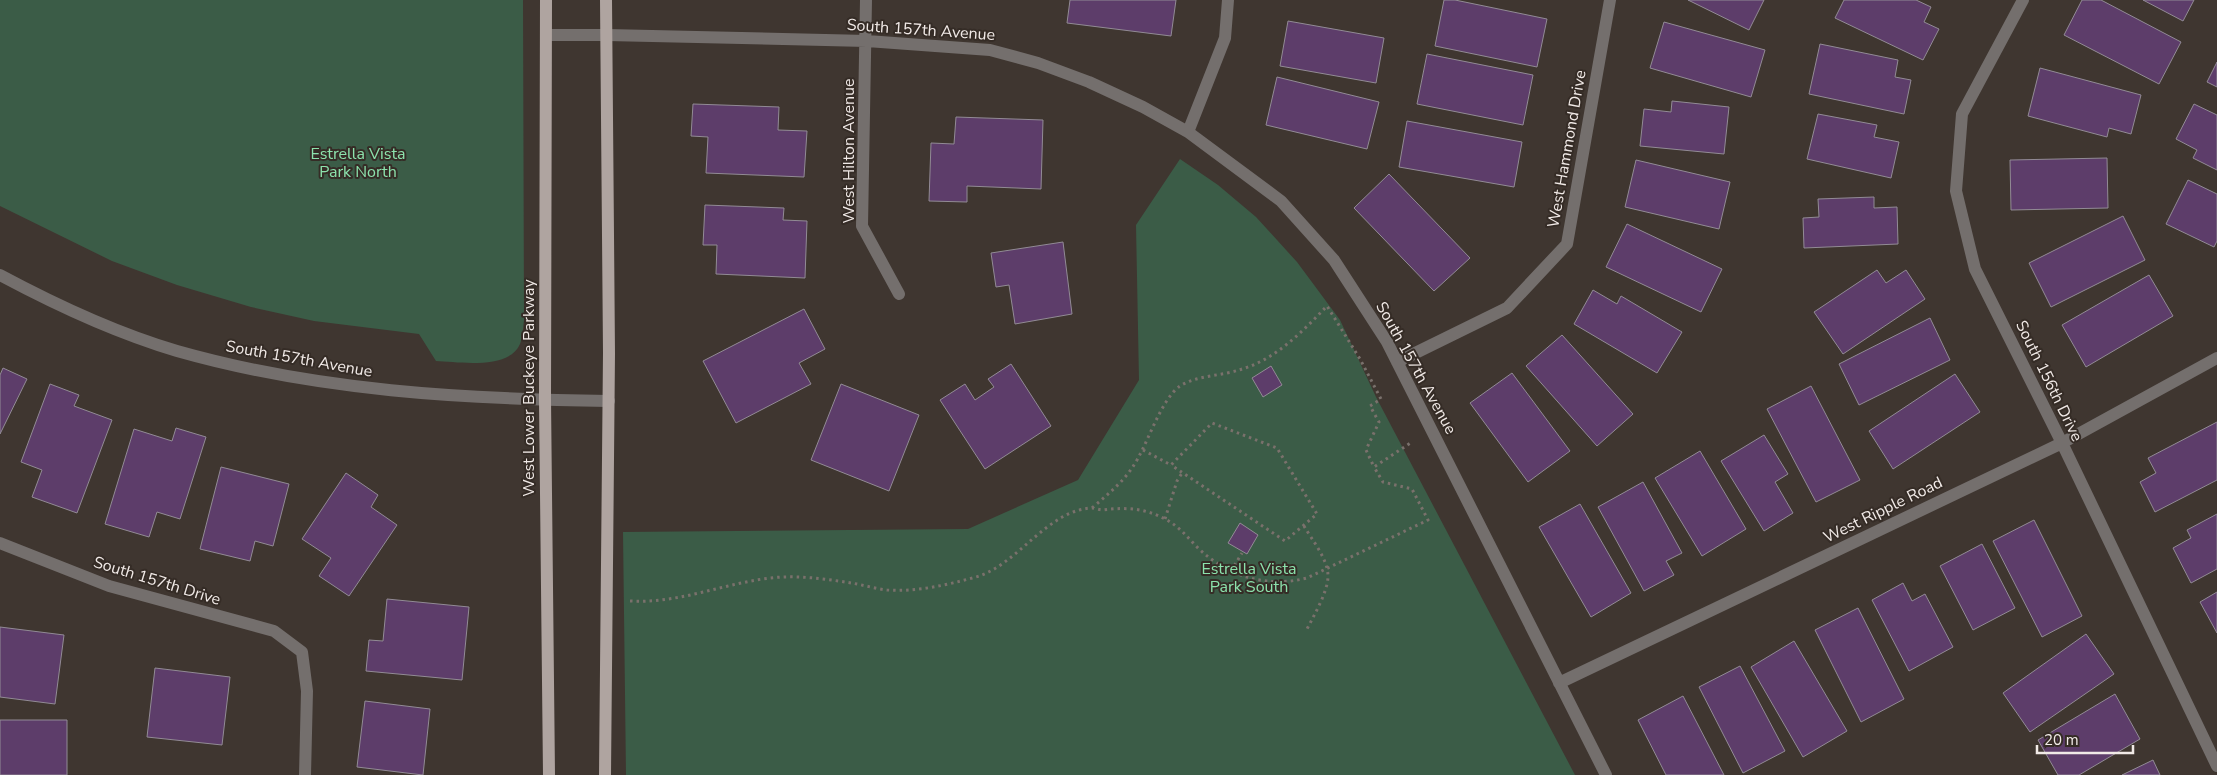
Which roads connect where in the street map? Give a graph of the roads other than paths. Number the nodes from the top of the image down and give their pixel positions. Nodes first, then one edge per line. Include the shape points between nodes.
1 (546, 0) edge
2 (606, 0) edge
3 (866, 0) edge
4 (1228, 0) edge
5 (1610, 0) edge
6 (2023, 0) edge
7 (546, 35) junction
8 (607, 35) junction
9 (866, 41) junction
10 (1188, 132) junction
11 (0, 275) edge
12 (899, 294) dead end
13 (2217, 358) edge
14 (1397, 362) junction
15 (545, 399) junction
16 (608, 400) junction
17 (2062, 443) junction
18 (0, 543) edge
19 (1560, 683) junction
20 (2217, 766) edge
21 (305, 775) edge
22 (549, 775) edge
23 (605, 775) edge
24 (1606, 775) edge

1 - 7 main road, West Lower Buckeye Parkway
2 - 8 main road
3 - 9 street, West Hilton Avenue
4 - 10 street via 1226,38
5 - 14 street, West Hammond Drive via 1567,244 1507,308
6 - 17 street, South 156th Drive via 1962,114 1956,191 1975,269
7 - 8 street, South 157th Avenue
7 - 15 main road, West Lower Buckeye Parkway
8 - 9 street, South 157th Avenue
8 - 16 main road
9 - 10 street, South 157th Avenue via 990,50 1038,63 1107,90
9 - 12 street, West Hilton Avenue via 862,226
10 - 14 street, South 157th Avenue via 1281,201 1309,231 1334,260
11 - 15 street, South 157th Avenue via 109,326 175,350 232,365 393,392
13 - 17 street, West Ripple Road
14 - 19 street, South 157th Avenue
15 - 16 street, South 157th Avenue
15 - 22 main road, West Lower Buckeye Parkway
16 - 23 main road
17 - 19 street, West Ripple Road
17 - 20 street, South 156th Drive
18 - 21 street, South 157th Drive via 110,586 274,632 302,652 307,692
19 - 24 street, South 157th Avenue

